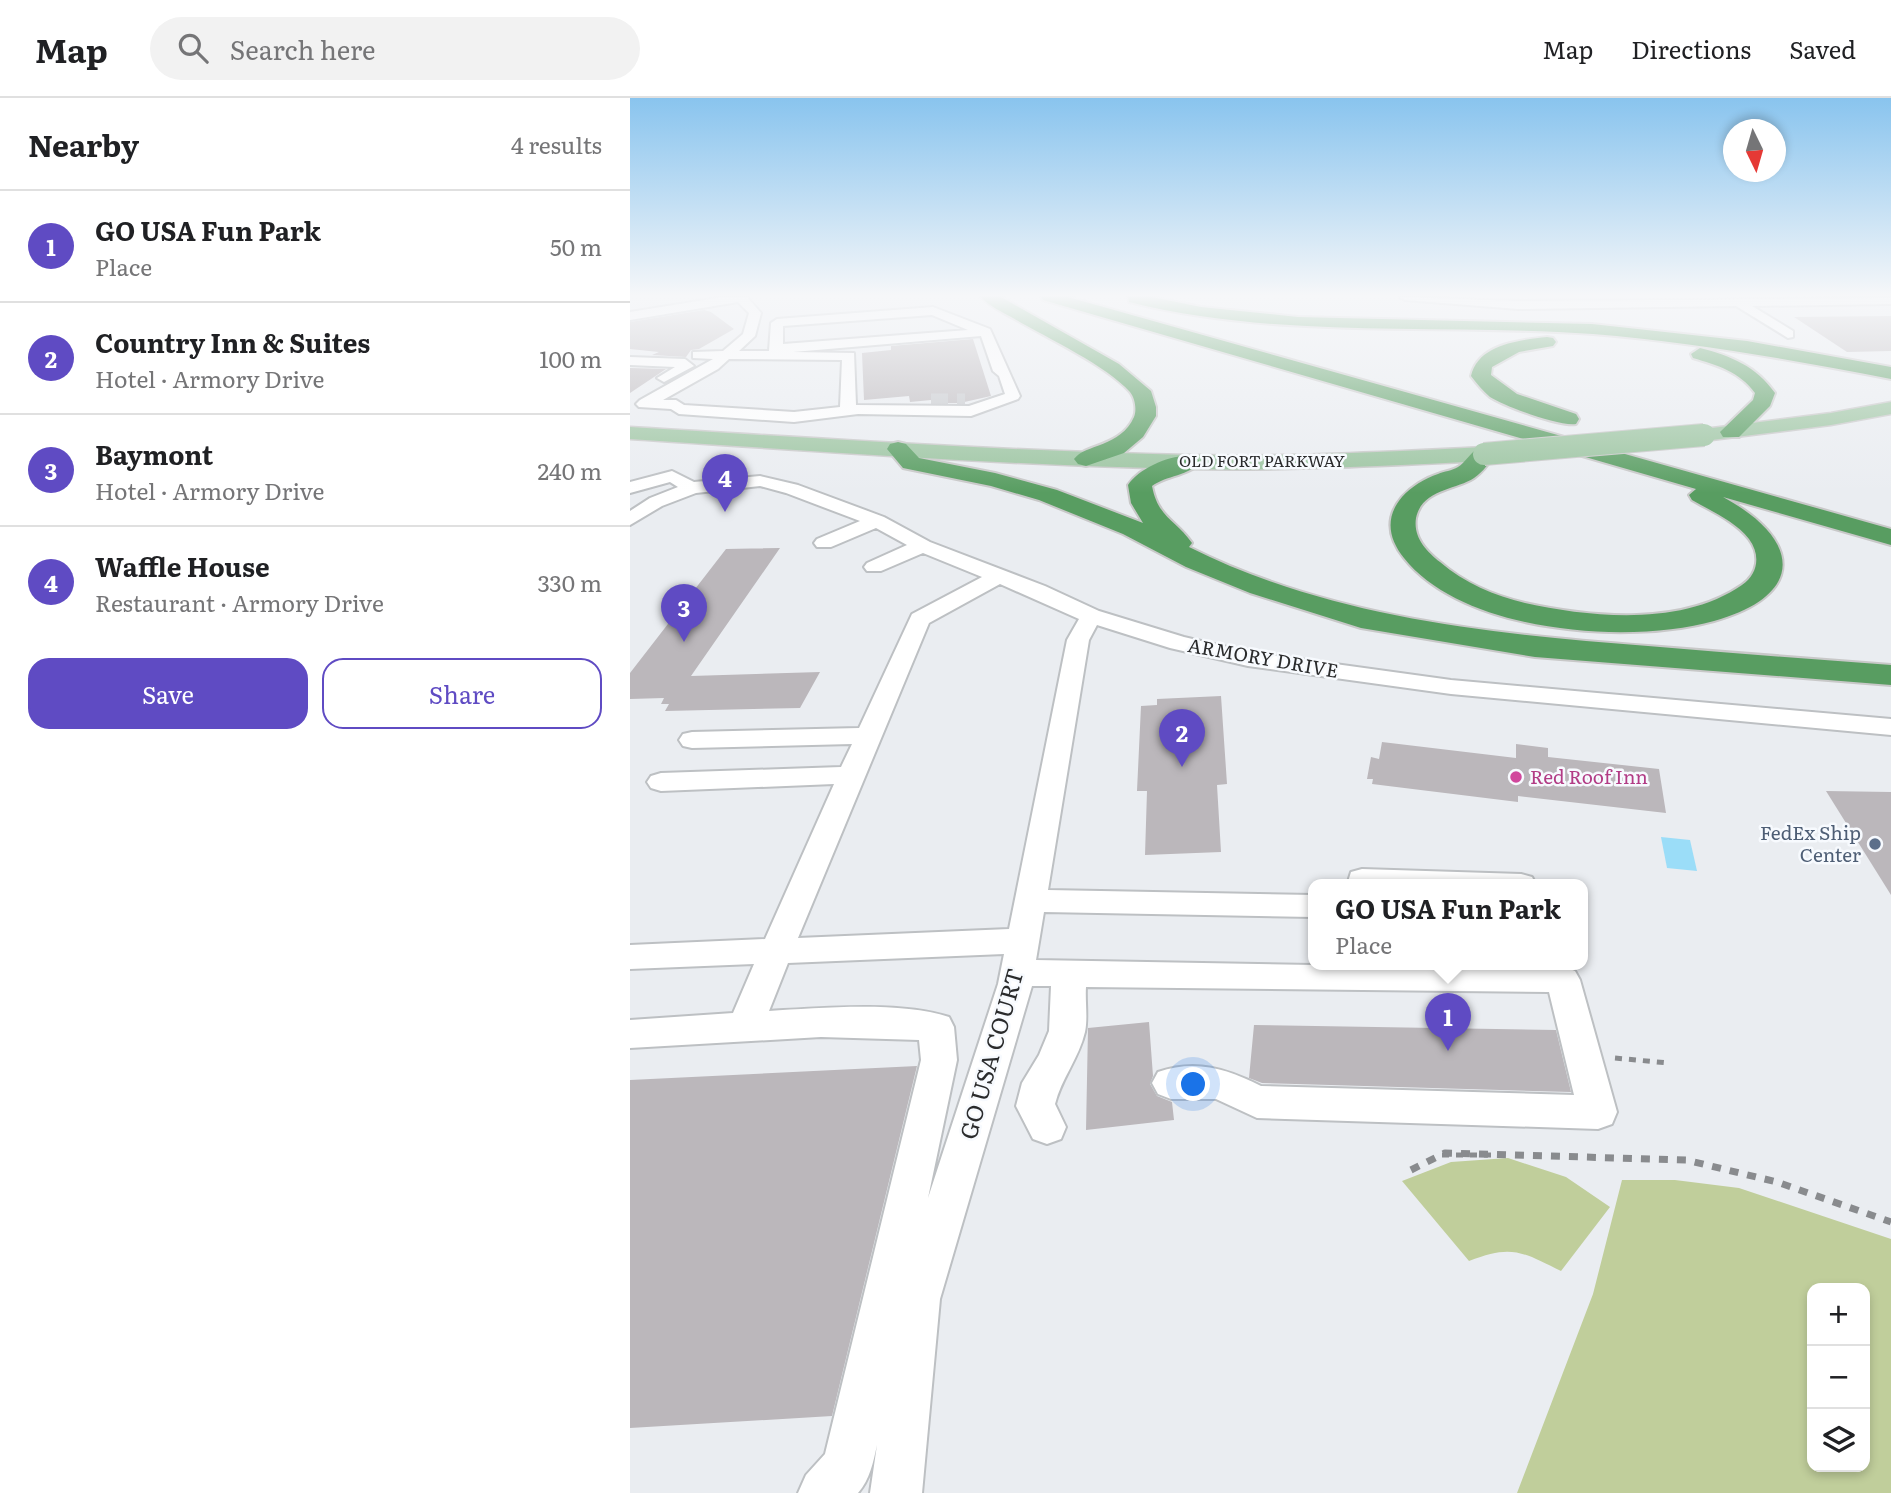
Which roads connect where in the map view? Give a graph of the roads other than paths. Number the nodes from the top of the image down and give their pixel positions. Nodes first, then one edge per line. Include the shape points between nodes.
1 (660, 362) edge
2 (663, 362) edge
3 (687, 362) edge
4 (689, 362) edge
5 (698, 362) edge
6 (716, 362) edge
7 (848, 362) edge
8 (997, 362) edge
9 (1102, 362) edge
10 (1277, 362) edge
11 (1344, 362) edge
12 (1487, 362) edge
13 (1722, 362) edge
14 (1831, 362) edge
15 (710, 367) junction
16 (1891, 375) edge
17 (630, 379) edge
18 (1420, 383) dead end
19 (1474, 398) dead end
20 (651, 400) junction
21 (931, 402) tunnel mouth
22 (965, 402) tunnel mouth
23 (771, 405) dead end
24 (989, 405) junction
25 (1891, 408) edge
26 (848, 409) junction
27 (630, 412) edge
28 (1582, 428) junction
29 (1731, 432) junction
30 (630, 433) edge
31 (898, 449) junction
32 (1484, 454) junction
33 (1086, 459) junction
34 (1188, 462) junction
35 (1660, 470) junction
36 (630, 488) edge
37 (692, 488) junction
38 (1810, 490) dead end
39 (630, 519) edge
40 (877, 521) junction
41 (1891, 537) edge
42 (824, 543) dead end
43 (923, 546) junction
44 (874, 567) dead end
45 (999, 576) junction
46 (1260, 587) junction
47 (1091, 616) junction
48 (1248, 659) junction
49 (1891, 675) edge
50 (1236, 681) dead end
51 (1891, 727) edge
52 (869, 736) junction
53 (692, 740) dead end
54 (852, 775) junction
55 (661, 782) dead end
56 (1030, 901) junction
57 (1308, 906) edge
58 (777, 951) junction
59 (630, 957) edge
60 (1020, 957) junction
61 (1544, 972) edge
62 (1069, 974) junction
63 (745, 1028) junction
64 (630, 1034) edge
65 (1171, 1083) dead end
66 (1047, 1127) dead end
67 (824, 1493) edge
68 (896, 1493) edge

1 - 17 street
2 - 3 street
4 - 20 street via 633,394
5 - 15 street
6 - 15 street
7 - 26 street
8 - 24 street via 1013,396
9 - 33 highway via 1141,391 1145,416 1116,449
10 - 35 highway
11 - 18 highway
12 - 28 highway via 1481,376 1488,387
13 - 29 highway via 1746,372 1765,393 1763,402
14 - 16 highway
15 - 20 street
19 - 28 highway
20 - 26 street via 697,412 794,417
20 - 27 street
21 - 26 street
22 - 24 street
23 - 26 street
24 - 26 street via 971,411
25 - 29 main road, OLD FORT PARKWAY
28 - 38 highway
29 - 32 main road, OLD FORT PARKWAY, bridge
30 - 31 main road, OLD FORT PARKWAY
31 - 33 main road, OLD FORT PARKWAY
31 - 46 highway via 911,463 1048,495
32 - 34 main road, OLD FORT PARKWAY
32 - 35 highway via 1465,474 1436,484 1407,508 1401,526 1409,547 1435,573 1493,603 1592,622 1672,620 1715,611 1747,598 1766,579 1772,561 1763,541 1741,519
33 - 34 main road, OLD FORT PARKWAY
34 - 46 highway via 1152,475 1140,485 1150,518 1180,546
35 - 41 highway
36 - 37 street via 672,476
37 - 39 street, ARMORY DRIVE via 656,502
37 - 40 street, ARMORY DRIVE via 760,481
40 - 42 street
40 - 43 street, ARMORY DRIVE
43 - 44 street
43 - 45 street, ARMORY DRIVE
45 - 47 street, ARMORY DRIVE
45 - 52 street via 920,619
46 - 49 highway via 1361,619 1535,647
47 - 48 street, ARMORY DRIVE
47 - 56 street, GO USA COURT via 1078,640
48 - 50 street
48 - 51 street, ARMORY DRIVE via 1451,687
52 - 53 street
52 - 54 street
54 - 55 street
54 - 58 street
56 - 57 street
56 - 60 street, GO USA COURT
58 - 59 street
58 - 60 street
58 - 63 street
60 - 62 street
60 - 68 street, GO USA COURT via 918,1298
61 - 62 street
61 - 65 street via 1563,980 1598,1112 1257,1102 1220,1083
62 - 66 street via 1067,1031 1041,1083 1035,1106
63 - 64 street
63 - 67 street via 881,1021 936,1027 939,1060 847,1467

